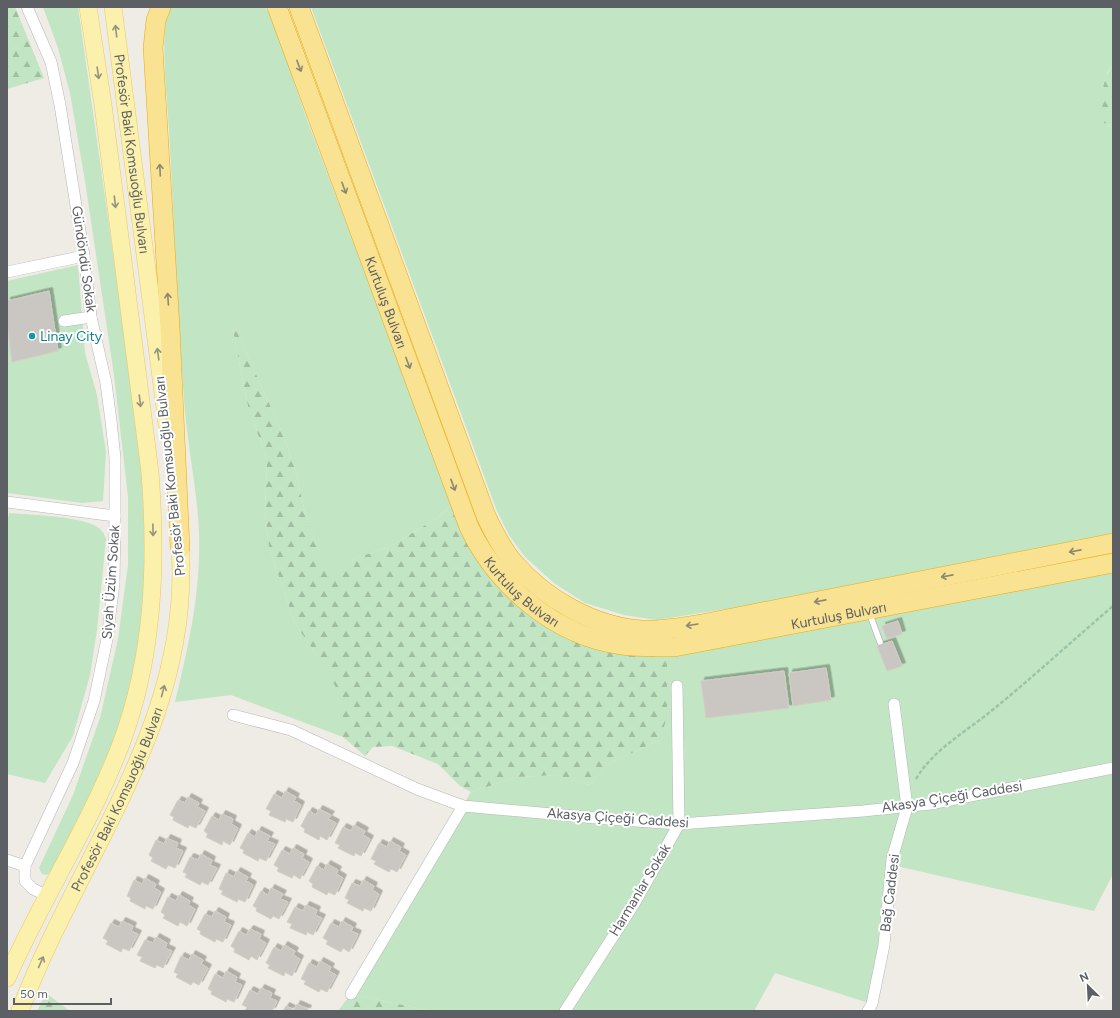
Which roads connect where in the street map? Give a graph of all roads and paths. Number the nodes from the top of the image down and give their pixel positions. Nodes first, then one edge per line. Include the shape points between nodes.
1 (27, 7) edge
2 (88, 7) edge
3 (113, 7) edge
4 (161, 7) edge
5 (273, 7) edge
6 (277, 7) edge
7 (300, 12) edge
8 (286, 29) junction
9 (84, 256) junction
10 (7, 272) edge
11 (91, 317) junction
12 (64, 321) dead end
13 (7, 502) edge
14 (115, 516) junction
15 (1113, 543) edge
16 (180, 548) junction
17 (1113, 563) edge
18 (1113, 606) edge
19 (868, 610) junction
20 (880, 642) dead end
21 (677, 686) dead end
22 (894, 704) dead end
23 (233, 715) dead end
24 (1113, 768) edge
25 (463, 806) junction
26 (907, 806) junction
27 (679, 824) junction
28 (7, 860) edge
29 (24, 866) junction
30 (48, 896) junction
31 (7, 978) edge
32 (351, 994) dead end
33 (20, 1011) edge
34 (565, 1011) edge
35 (868, 1011) edge

1 - 9 street, Gündöndü Sokak via 50,62 60,104
2 -> 30 main road, Profesör Baki Komsuoğlu Bulvarı via 150,472 154,577 141,674 121,743 98,799
16 -> 3 main road, Profesör Baki Komsuoğlu Bulvarı via 170,447
16 -> 4 highway via 153,48 156,20
5 - 8 highway
6 - 8 highway
15 -> 7 highway, Kurtuluş Bulvarı via 702,624 659,630 641,630 610,624 581,613 558,600 514,563 494,534 486,516
8 -> 19 highway, Kurtuluş Bulvarı via 469,526 486,558 514,590 534,608 576,632 621,645 647,648 674,647
9 - 10 street
9 - 11 street, Gündöndü Sokak
11 - 12 street
11 - 14 street, Gündöndü Sokak via 106,383 111,421 115,458
13 - 14 street, Siyah Üzüm Sokak
14 - 29 street, Siyah Üzüm Sokak via 114,583 108,639 94,701 73,763
33 -> 16 main road, Profesör Baki Komsuoğlu Bulvarı via 42,959 125,793 156,716 174,646 179,613 182,574
17 - 19 highway, Kurtuluş Bulvarı
18 - 26 path via 990,712 936,754 922,768
19 - 20 lane
21 - 27 street
22 - 26 street, Bağ Caddesi
23 - 25 street, Akasya Çiçeği Caddesi via 291,730 417,789
24 - 26 street, Akasya Çiçeği Caddesi via 930,804
25 - 27 street, Akasya Çiçeği Caddesi
25 - 32 street
26 - 27 street, Akasya Çiçeği Caddesi
26 - 35 street, Bağ Caddesi via 892,859 884,945 872,1004
27 - 34 street, Harmanlar Sokak via 634,904
28 - 29 street
29 - 30 street via 25,881 33,889
30 - 31 main road, Profesör Baki Komsuoğlu Bulvarı

